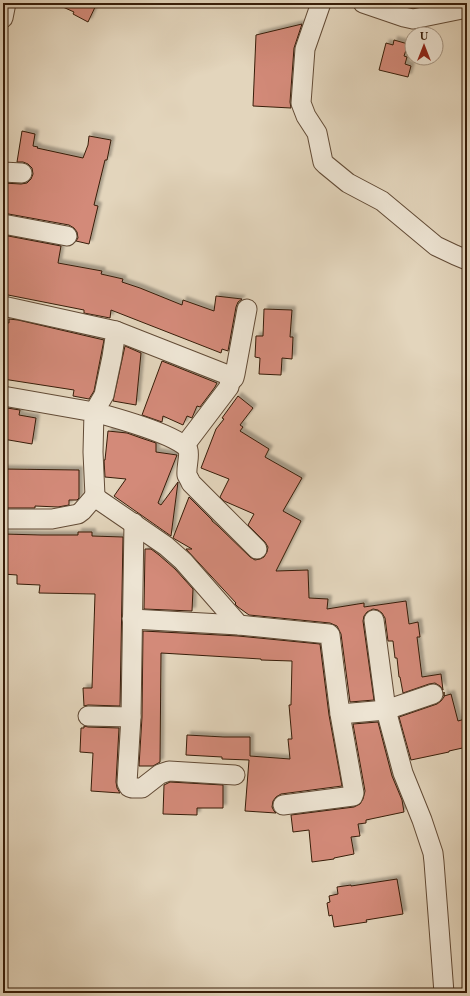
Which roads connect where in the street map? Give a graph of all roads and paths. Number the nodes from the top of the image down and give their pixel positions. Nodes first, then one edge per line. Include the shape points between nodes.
1 (6, 3) edge
2 (321, 3) edge
3 (363, 3) edge
4 (467, 8) edge
5 (3, 18) edge
6 (3, 172) edge
7 (22, 173) dead end
8 (3, 224) edge
9 (67, 236) dead end
10 (467, 260) edge
11 (3, 306) edge
12 (248, 309) dead end
13 (116, 331) junction
14 (230, 382) junction
15 (3, 396) edge
16 (94, 412) junction
17 (185, 445) junction
18 (95, 496) junction
19 (3, 519) edge
20 (134, 523) junction
21 (257, 549) dead end
22 (132, 619) junction
23 (374, 620) dead end
24 (239, 625) junction
25 (433, 694) dead end
26 (386, 710) junction
27 (340, 714) junction
28 (88, 716) dead end
29 (131, 717) junction
30 (235, 775) dead end
31 (283, 805) dead end
32 (444, 993) edge

1 - 5 street
2 - 10 street via 305,49 301,103 317,133 323,162 348,183 382,201 436,246
3 - 4 street via 413,19
6 - 7 street
8 - 9 street
11 - 13 street
12 - 14 street via 235,374
13 - 14 street via 228,375
13 - 16 street via 104,396
14 - 17 street via 229,387
15 - 16 street
16 - 17 street via 132,422
16 - 18 street
17 - 21 street via 188,450 187,476 191,483
18 - 19 street via 78,514 52,525
18 - 20 street
20 - 22 street
20 - 24 street via 183,561
22 - 24 street
22 - 29 street
23 - 26 street
24 - 27 street via 329,634
25 - 26 street
26 - 27 street
26 - 32 street via 402,774 422,820 433,854
27 - 31 street via 354,795
28 - 29 street
29 - 30 street via 127,780 129,787 142,788 160,774 169,771

